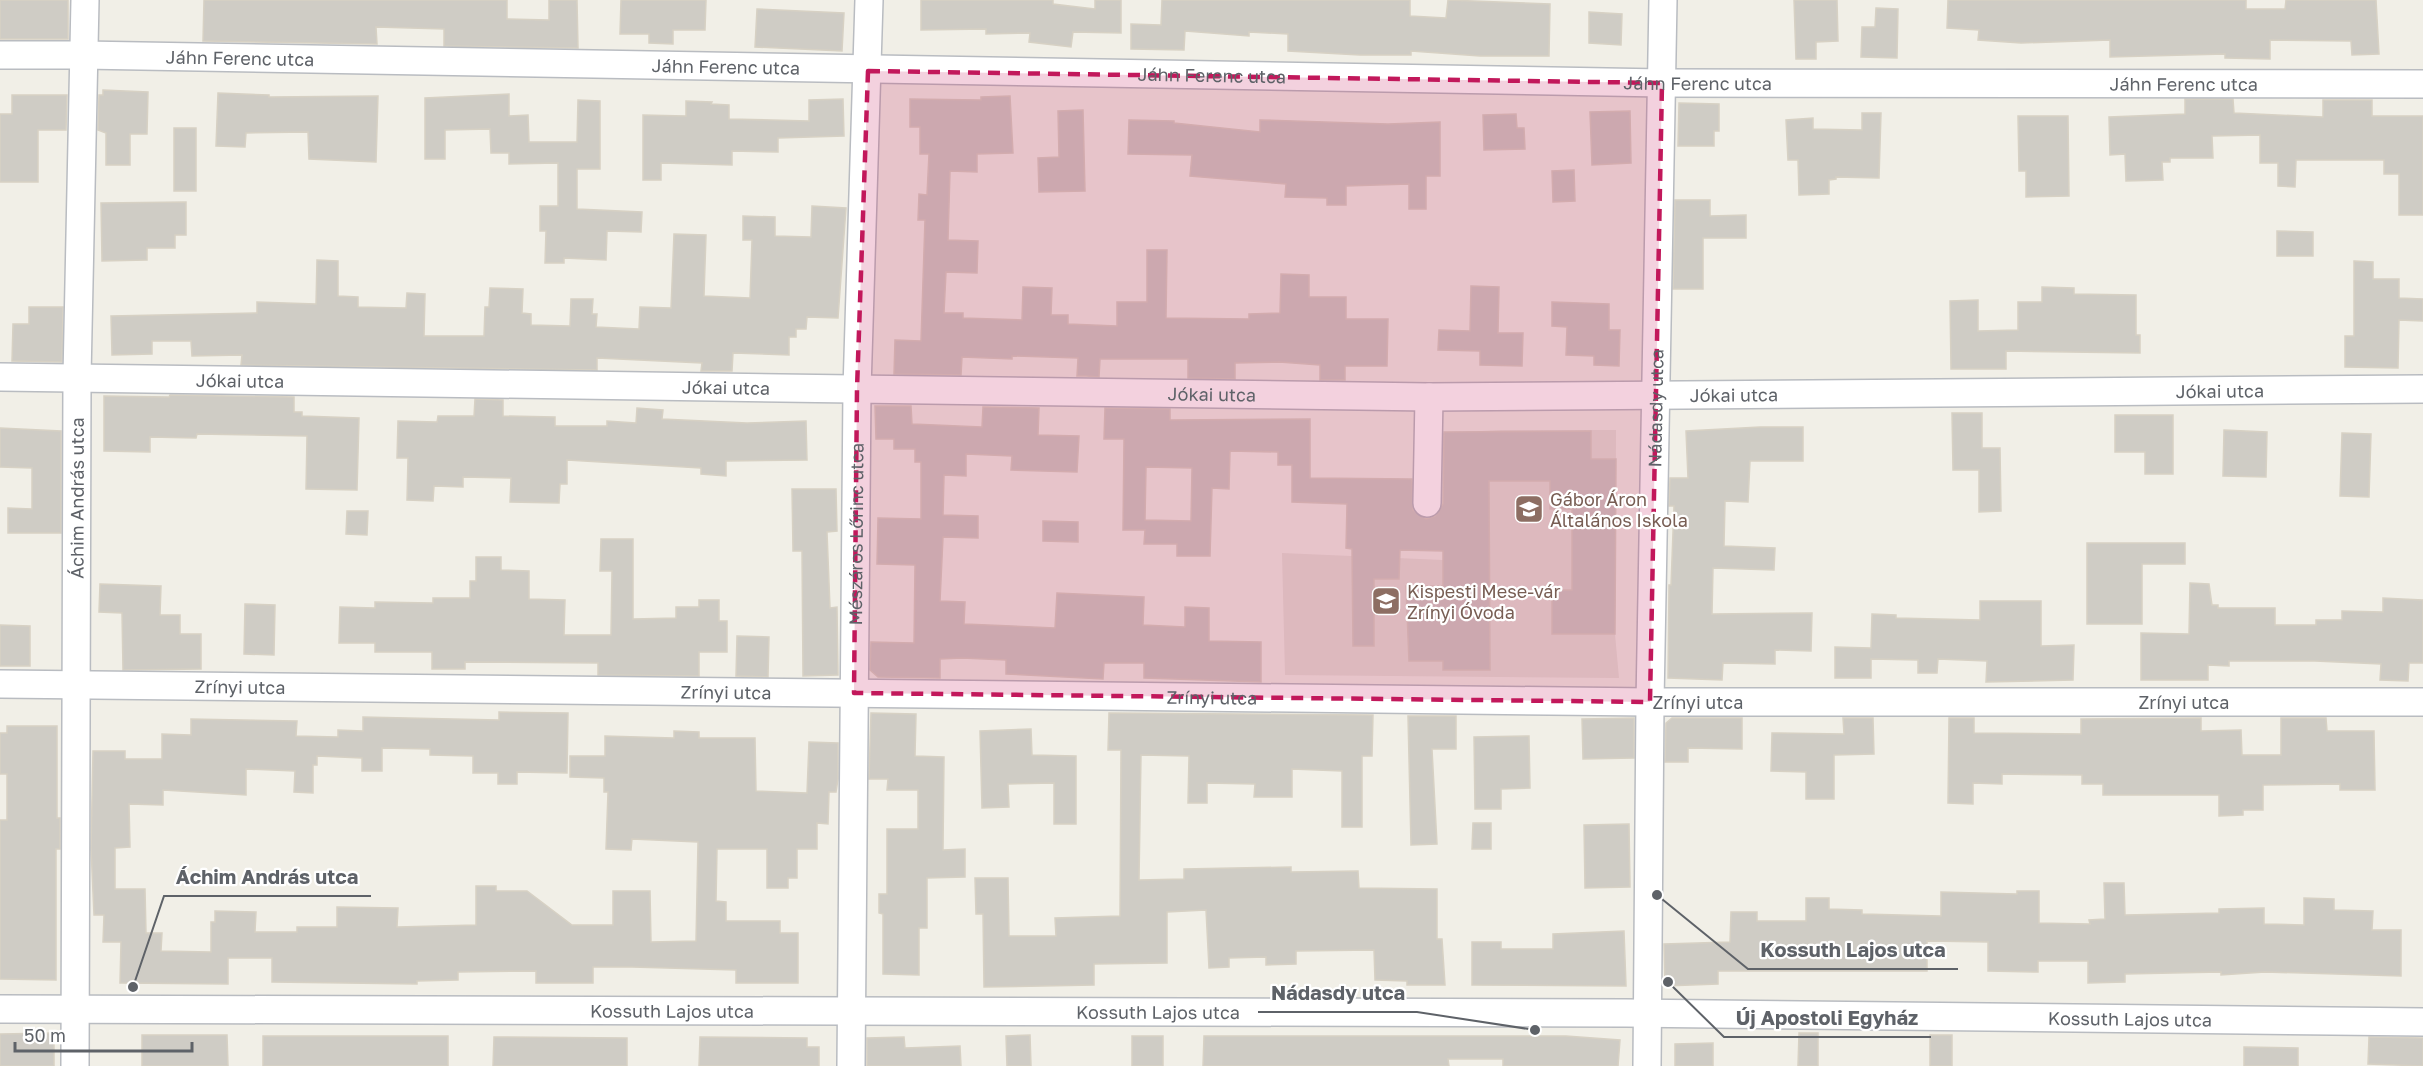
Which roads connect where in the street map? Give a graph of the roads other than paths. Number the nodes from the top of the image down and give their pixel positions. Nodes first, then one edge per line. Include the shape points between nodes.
1 (86, 0) edge
2 (869, 0) edge
3 (1664, 0) edge
4 (83, 54) junction
5 (0, 56) edge
6 (868, 71) junction
7 (1662, 83) junction
8 (2423, 84) edge
9 (0, 377) edge
10 (77, 377) junction
11 (857, 389) junction
12 (2423, 389) edge
13 (1657, 393) junction
14 (1429, 397) junction
15 (1427, 503) dead end
16 (75, 683) junction
17 (0, 684) edge
18 (854, 693) junction
19 (1650, 702) junction
20 (2423, 702) edge
21 (0, 1009) edge
22 (76, 1009) junction
23 (852, 1010) junction
24 (1649, 1014) junction
25 (2423, 1022) edge
26 (75, 1066) edge
27 (851, 1066) edge
28 (1647, 1066) edge

1 - 4 street, Áchim András utca
2 - 6 street, Mészáros Lőrinc utca
3 - 7 street, Nádasdy utca
4 - 5 street, Jáhn Ferenc utca
4 - 6 street, Jáhn Ferenc utca
4 - 10 street, Áchim András utca
6 - 7 street, Jáhn Ferenc utca
6 - 11 street, Mészáros Lőrinc utca
7 - 8 street, Jáhn Ferenc utca
7 - 13 street, Nádasdy utca
9 - 10 street, Jókai utca
10 - 11 street, Jókai utca
10 - 16 street, Áchim András utca
11 - 14 street, Jókai utca
11 - 18 street, Mészáros Lőrinc utca
12 - 13 street, Jókai utca
13 - 14 street, Jókai utca
13 - 19 street, Nádasdy utca
14 - 15 street
16 - 17 street, Zrínyi utca
16 - 18 street, Zrínyi utca
16 - 22 street, Áchim András utca
18 - 19 street, Zrínyi utca
18 - 23 street, Mészáros Lőrinc utca
19 - 20 street, Zrínyi utca
19 - 24 street, Nádasdy utca
21 - 22 street, Kossuth Lajos utca
22 - 23 street, Kossuth Lajos utca
22 - 26 street, Áchim András utca
23 - 24 street, Kossuth Lajos utca
23 - 27 street, Mészáros Lőrinc utca
24 - 25 street, Kossuth Lajos utca
24 - 28 street, Nádasdy utca

